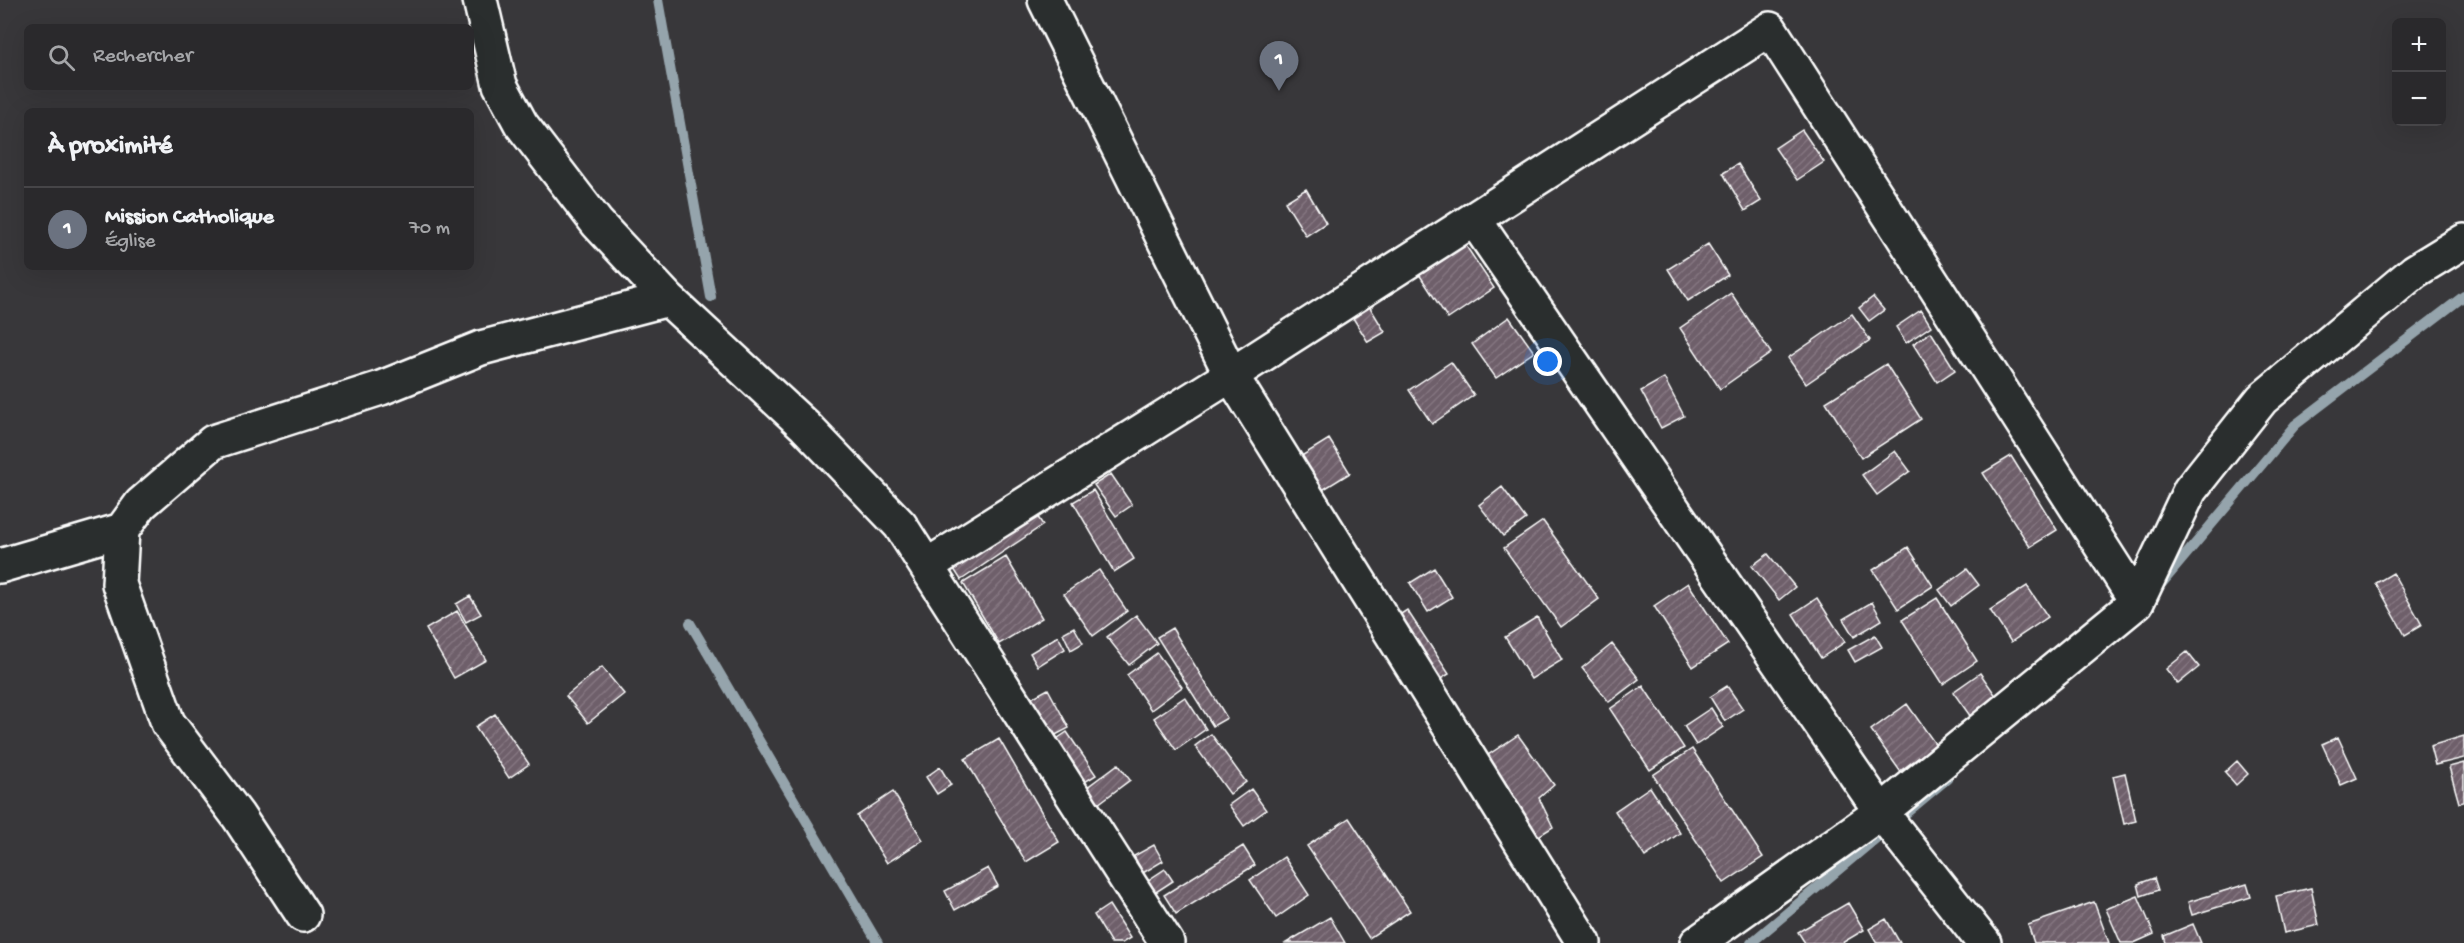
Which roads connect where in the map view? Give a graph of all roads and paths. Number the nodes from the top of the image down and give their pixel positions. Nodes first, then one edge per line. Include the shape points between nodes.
1 (480, 0) edge
2 (1045, 0) edge
3 (1474, 219) junction
4 (2464, 241) edge
5 (668, 299) junction
6 (1232, 375) junction
7 (122, 530) junction
8 (928, 565) junction
9 (0, 566) edge
10 (2137, 602) junction
11 (1881, 813) junction
12 (303, 915) dead end
13 (1167, 943) edge
14 (1584, 943) edge
15 (1697, 943) edge
16 (1984, 943) edge

1 - 5 street via 500,85 521,124 597,223
2 - 6 street
3 - 6 street
3 - 10 street via 1770,29
3 - 11 street
4 - 10 street via 2415,271 2262,399 2190,490
5 - 7 street via 481,348 381,388 213,442 141,504
5 - 8 street via 805,426 900,525
6 - 8 street
6 - 14 street
7 - 9 street
7 - 12 street via 119,584 168,723 238,816
8 - 13 street
10 - 11 street
11 - 15 street
11 - 16 street

